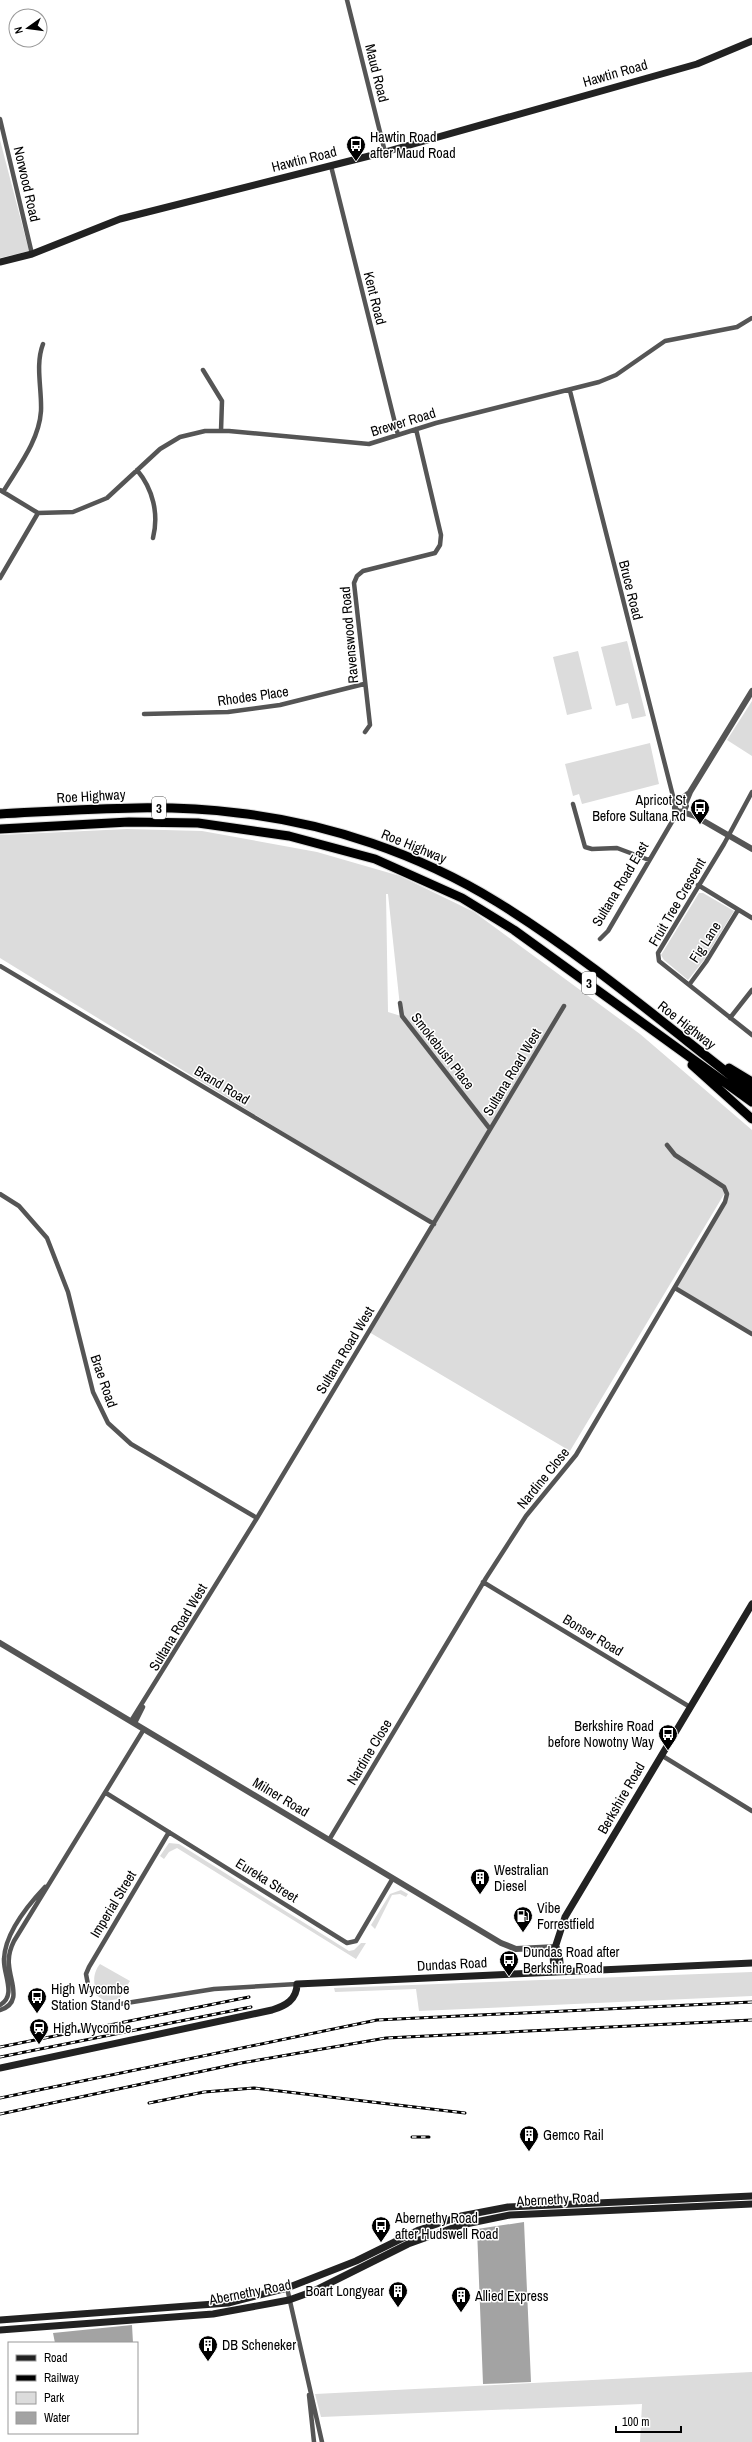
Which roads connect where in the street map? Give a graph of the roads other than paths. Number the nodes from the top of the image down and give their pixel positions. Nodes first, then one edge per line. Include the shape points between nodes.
1 (347, 0) edge
2 (752, 41) edge
3 (0, 119) edge
4 (385, 152) junction
5 (331, 166) junction
6 (32, 254) junction
7 (0, 262) edge
8 (752, 318) edge
9 (43, 344) dead end
10 (203, 370) dead end
11 (570, 391) junction
12 (416, 429) junction
13 (221, 432) junction
14 (398, 435) junction
15 (137, 470) junction
16 (2, 491) edge
17 (38, 513) junction
18 (153, 538) dead end
19 (0, 578) edge
20 (364, 684) junction
21 (752, 690) edge
22 (144, 714) dead end
23 (365, 732) dead end
24 (752, 792) edge
25 (573, 804) dead end
26 (680, 806) junction
27 (0, 814) edge
28 (0, 829) edge
29 (728, 834) junction
30 (752, 849) edge
31 (649, 860) junction
32 (698, 886) junction
33 (738, 910) junction
34 (752, 918) edge
35 (600, 939) dead end
36 (0, 966) edge
37 (689, 985) junction
38 (752, 990) edge
39 (400, 1003) dead end
40 (564, 1006) dead end
41 (730, 1018) junction
42 (752, 1034) edge
43 (681, 1037) junction
44 (663, 1038) junction
45 (752, 1082) edge
46 (752, 1092) edge
47 (752, 1102) edge
48 (752, 1119) edge
49 (490, 1129) junction
50 (667, 1145) dead end
51 (0, 1194) edge
52 (434, 1224) junction
53 (675, 1288) junction
54 (752, 1334) edge
55 (257, 1518) junction
56 (484, 1582) junction
57 (751, 1609) edge
58 (0, 1643) edge
59 (690, 1707) junction
60 (133, 1722) junction
61 (144, 1729) junction
62 (661, 1755) junction
63 (106, 1793) junction
64 (752, 1811) edge
65 (169, 1832) junction
66 (329, 1840) junction
67 (54, 1877) junction
68 (393, 1878) junction
69 (556, 1947) junction
70 (752, 1963) edge
71 (558, 1971) junction
72 (297, 1984) junction
73 (94, 1989) dead end
74 (89, 1990) junction
75 (83, 1991) dead end
76 (0, 2005) edge
77 (114, 2005) dead end
78 (0, 2010) edge
79 (0, 2068) edge
80 (752, 2196) edge
81 (709, 2202) junction
82 (752, 2204) edge
83 (508, 2207) junction
84 (510, 2215) junction
85 (287, 2288) junction
86 (289, 2300) junction
87 (0, 2320) edge
88 (0, 2330) edge
89 (308, 2381) junction
90 (314, 2442) edge
91 (322, 2442) edge

1 - 4 street, Maud Road
2 - 4 main road, Hawtin Road via 697,64
3 - 6 street, Norwood Road
4 - 5 main road, Hawtin Road
5 - 6 main road, Hawtin Road via 120,219
5 - 14 street, Kent Road
6 - 7 main road, Hawtin Road
8 - 11 street, Brewer Road via 737,327 665,341 616,375
9 - 16 street via 39,354 41,412 37,431 28,452
10 - 13 street via 222,401
11 - 12 street, Brewer Road
11 - 26 street, Bruce Road via 671,795
12 - 14 street, Brewer Road
12 - 20 street, Ravenswood Road via 441,535 440,545 434,553 363,571 357,576 354,583
13 - 14 street, Brewer Road via 369,444
13 - 15 street, Brewer Road via 180,437 160,449
15 - 17 street, Brewer Road via 107,498 86,508 59,514
15 - 18 street via 152,493 156,528
16 - 17 street, Brewer Road
17 - 19 street
20 - 22 street, Rhodes Place via 280,704 228,712
20 - 23 street, Ravenswood Road via 370,725
21 - 26 street, Sultana Road East
24 - 29 street, Fruit Tree Crescent
25 - 31 street via 585,846 592,849 617,848
26 - 29 street
26 - 31 street, Sultana Road East
27 - 43 highway, Roe Highway / 3 via 156,808 215,810 317,827 379,846 443,873 496,901 550,937
28 - 44 highway, Roe Highway / 3 via 129,822 206,824 289,836 375,860 434,885 488,913
29 - 30 street
29 - 32 street, Fruit Tree Crescent
31 - 35 street, Sultana Road East via 608,931
32 - 33 street
32 - 37 street, Fruit Tree Crescent via 658,953 659,961
33 - 34 street
33 - 37 street, Fig Lane
36 - 52 street, Brand Road
37 - 41 street, Fruit Tree Crescent
38 - 41 street
39 - 49 street, Smokebush Place via 402,1016
40 - 49 street, Sultana Road West
41 - 42 street, Fruit Tree Crescent
43 - 45 highway
43 - 46 highway, Roe Highway / 3
44 - 47 highway, Roe Highway / 3
44 - 48 highway
49 - 52 street, Sultana Road West
50 - 53 street, Nardine Close via 675,1155 722,1185 727,1194 725,1202
51 - 55 street, Brae Road via 19,1206 47,1238 68,1292 93,1392 108,1423 131,1444
52 - 55 street, Sultana Road West
53 - 54 street
53 - 56 street, Nardine Close via 576,1455 526,1516
55 - 60 street, Sultana Road West
56 - 59 street, Bonser Road
56 - 66 street, Nardine Close
57 - 59 main road, Berkshire Road
58 - 60 street, Milner Road
59 - 62 main road, Berkshire Road
60 - 61 street, Milner Road
61 - 63 street
61 - 66 street, Milner Road
62 - 64 street
62 - 69 main road, Berkshire Road via 565,1917
63 - 65 street, Eureka Street
63 - 67 street
65 - 68 street, Eureka Street via 347,1943 356,1941
65 - 74 street, Imperial Street via 88,1967 86,1974
66 - 68 street, Milner Road
67 - 76 street via 34,1898 7,1943 4,1964 9,1993
67 - 78 street via 14,1941 9,1960 14,1997 9,2006
68 - 69 street, Milner Road via 509,1947
69 - 71 main road, Berkshire Road via 553,1954
70 - 71 main road, Dundas Road
71 - 72 main road, Dundas Road
72 - 77 street, Dundas Road via 214,1989
72 - 79 main road via 290,2001 272,2010
73 - 74 street
74 - 75 street
80 - 81 main road, Abernethy Road
81 - 82 main road, Abernethy Road
81 - 83 main road, Abernethy Road
81 - 84 main road, Abernethy Road
83 - 84 main road
83 - 85 main road, Abernethy Road via 462,2216 419,2230 356,2261
84 - 86 main road, Abernethy Road via 461,2225 408,2244 320,2288
85 - 86 street
85 - 87 main road, Abernethy Road via 228,2303
86 - 88 main road, Abernethy Road via 213,2314
86 - 89 street
89 - 90 street
89 - 91 street

